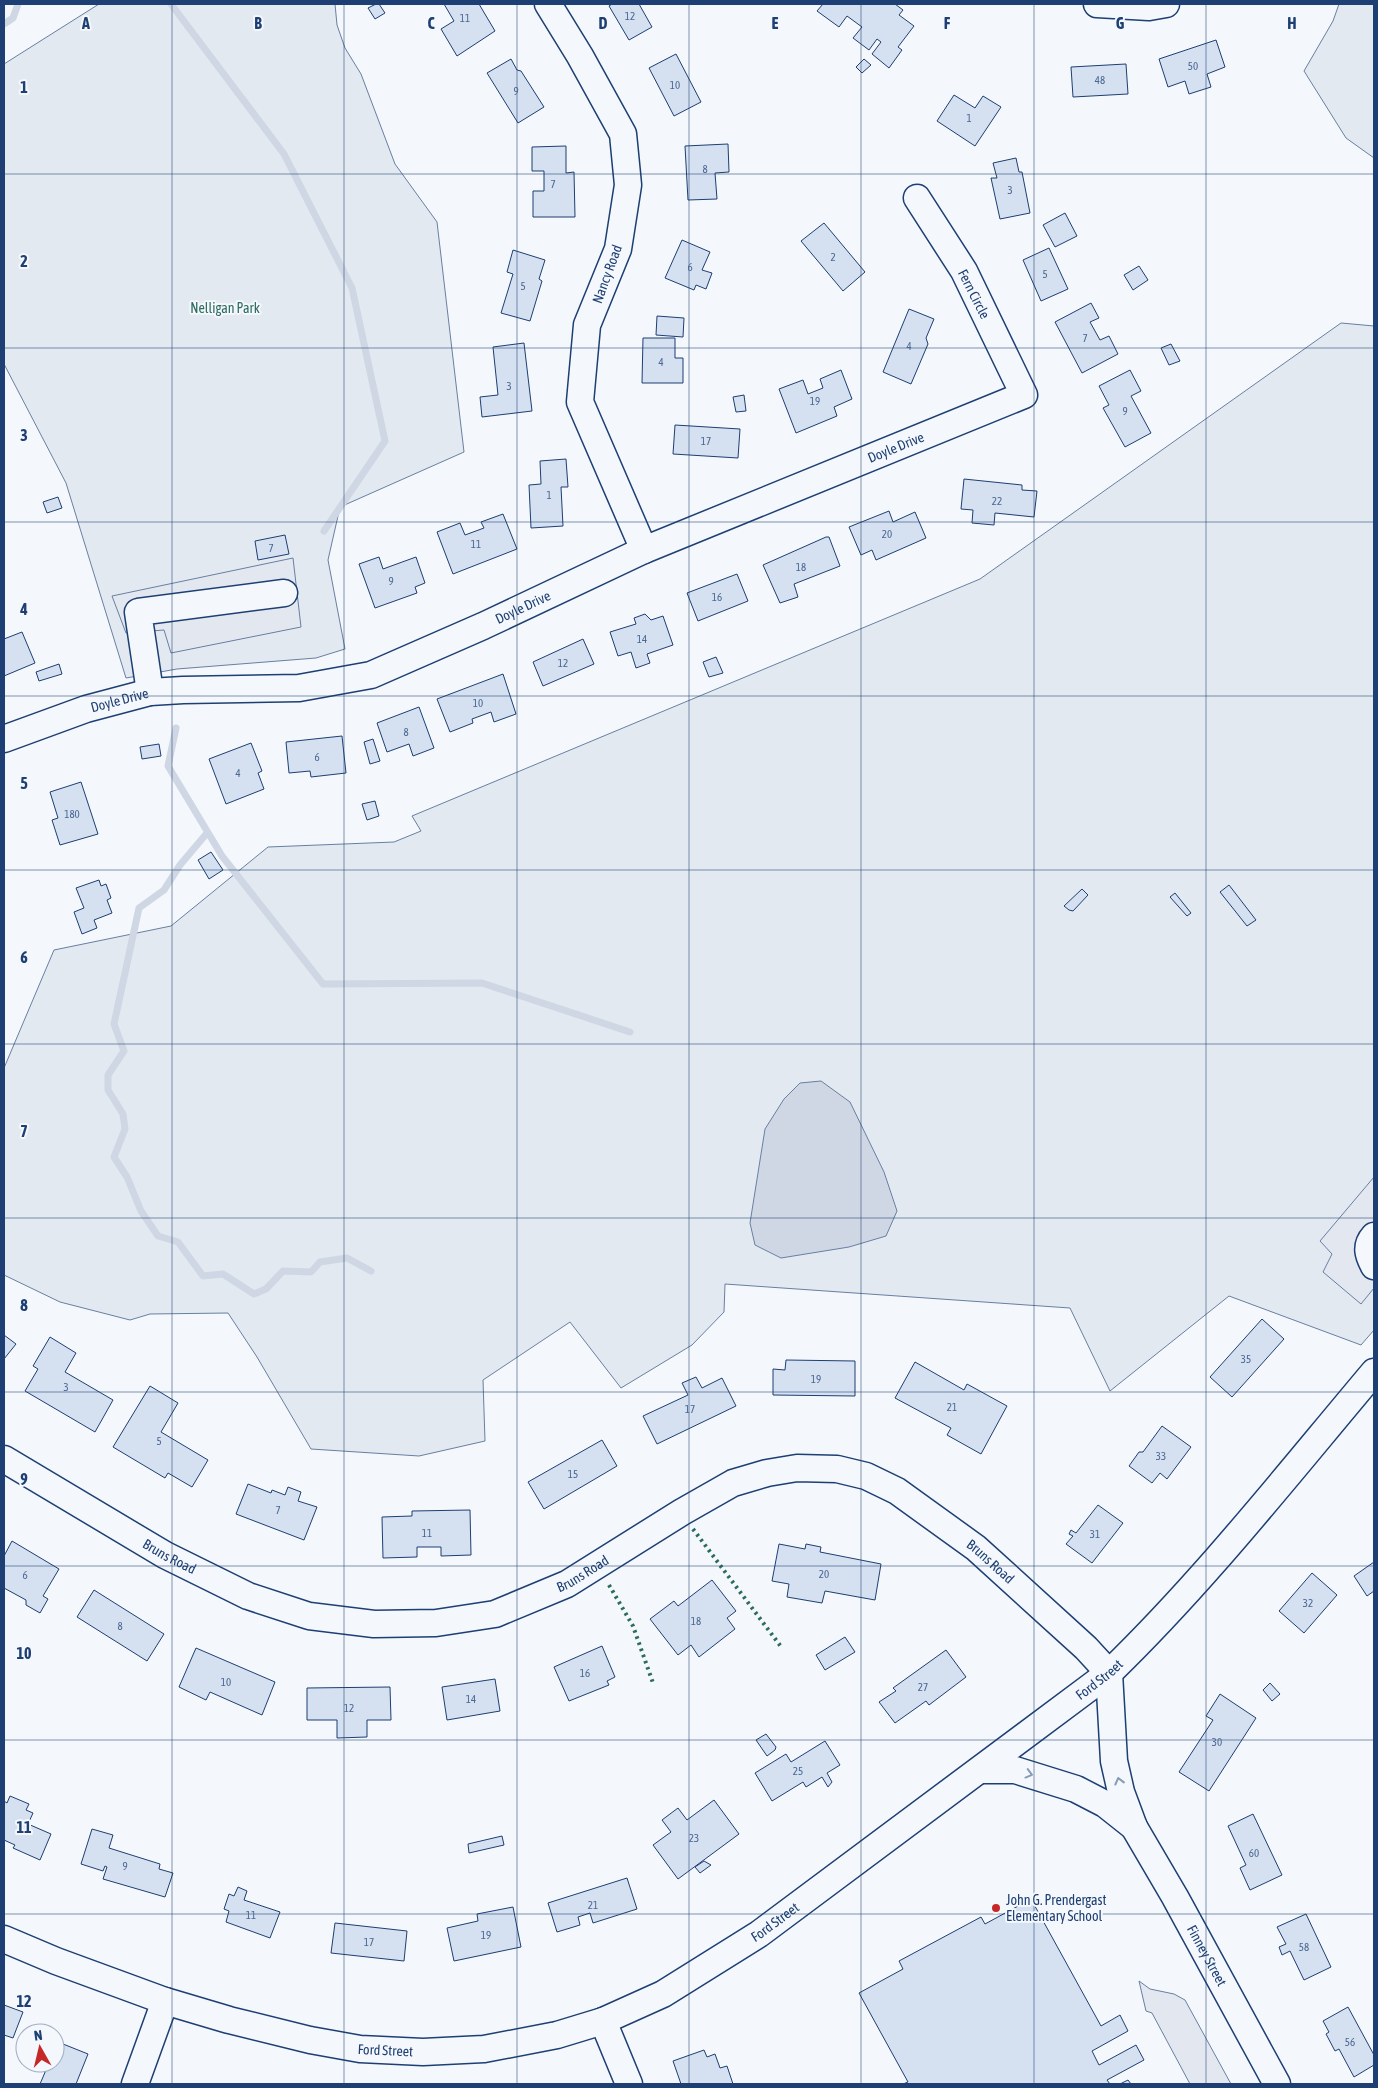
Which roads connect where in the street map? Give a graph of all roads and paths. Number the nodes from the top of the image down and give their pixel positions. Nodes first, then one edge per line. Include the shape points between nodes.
1 (548, 4) edge
2 (1097, 4) edge
3 (1166, 4) edge
4 (917, 198) dead end
5 (1024, 395) joint
6 (644, 550) junction
7 (284, 593) dead end
8 (150, 692) junction
9 (4, 739) edge
10 (1374, 1236) edge
11 (1374, 1266) edge
12 (1374, 1372) edge
13 (4, 1459) edge
14 (1109, 1673) junction
15 (980, 1770) junction
16 (1134, 1827) junction
17 (4, 1939) edge
18 (165, 2001) junction
19 (603, 2021) junction
20 (135, 2084) edge
21 (629, 2084) edge
22 (1277, 2084) edge

1 - 6 street, Nancy Road via 623,134 628,184 620,240 587,325 580,402
2 - 3 street via 1149,7
4 - 5 street, Fern Circle via 964,271
5 - 6 street, Doyle Drive
6 - 8 street, Doyle Drive via 371,675 299,688
7 - 8 street via 138,612
8 - 9 street, Doyle Drive via 86,708
10 - 11 street via 1369,1242 1368,1256
12 - 14 street, Ford Street via 1204,1574
13 - 14 street, Bruns Road via 165,1555 248,1596 309,1616 374,1624 436,1623 495,1614 567,1584 733,1483 767,1472 797,1468 837,1469 866,1476 897,1491 976,1548
14 - 15 street, Ford Street
16 -> 14 street, Finney Street via 1114,1761
15 -> 16 street, Finney Street via 1015,1770 1076,1789 1105,1804
15 - 19 street, Ford Street via 759,1934 663,1994
16 - 22 street, Finney Street
17 - 18 street, Ford Street
18 - 19 street, Ford Street via 310,2040 360,2049 423,2052 484,2049
18 - 20 street
19 - 21 street

